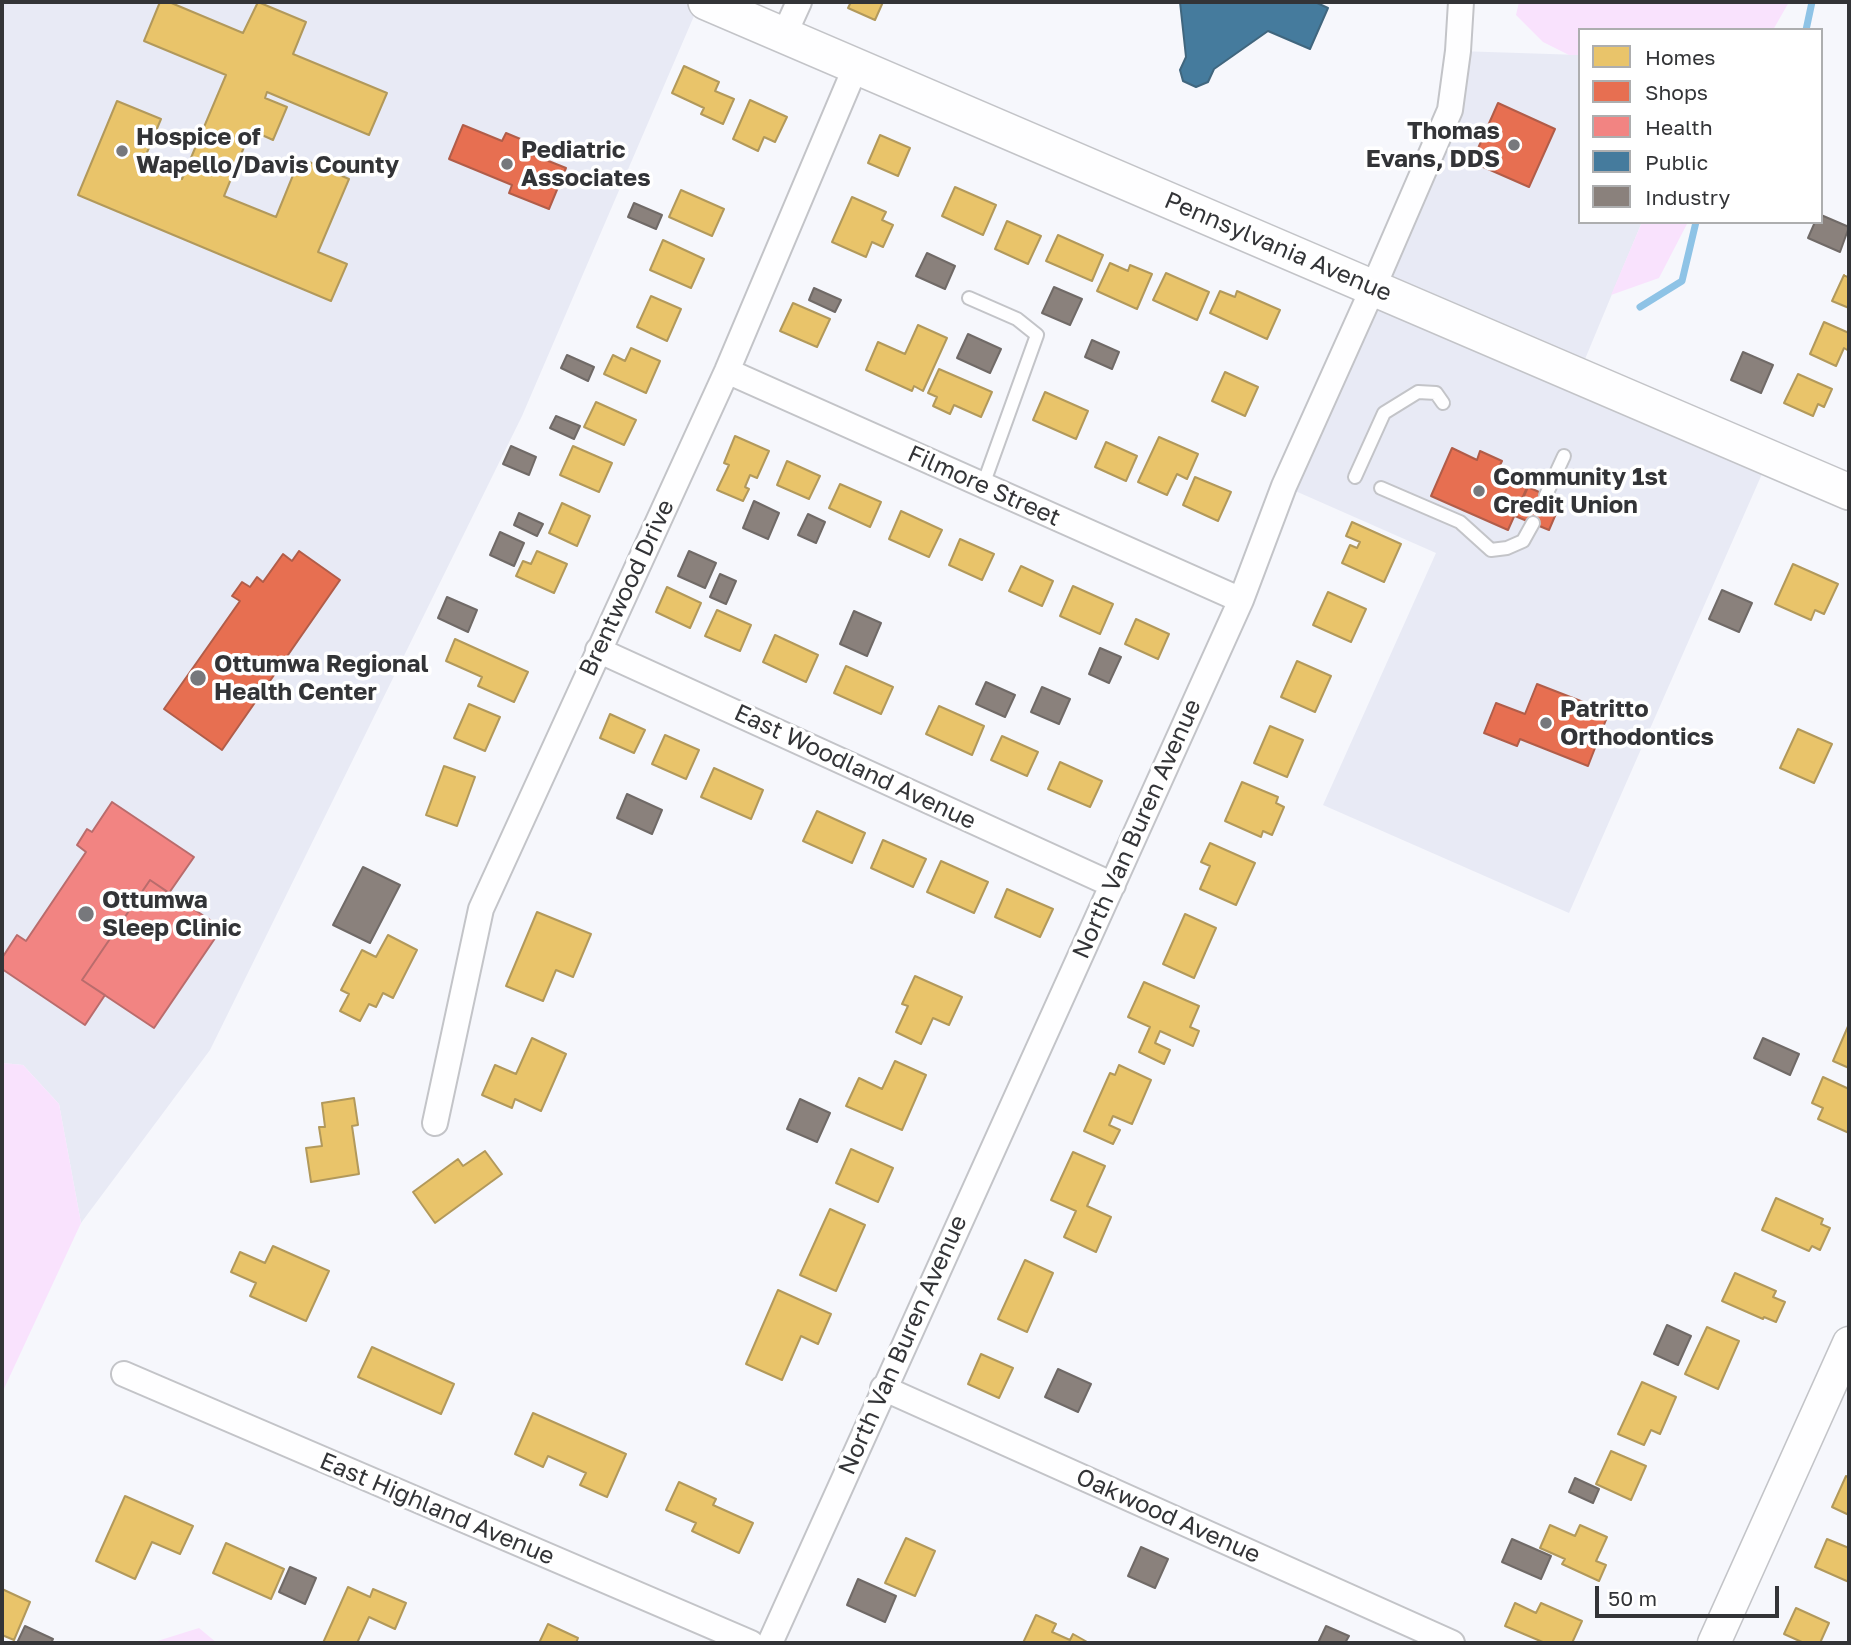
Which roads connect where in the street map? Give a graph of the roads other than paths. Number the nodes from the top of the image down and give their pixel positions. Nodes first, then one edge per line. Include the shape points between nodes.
1 (706, 2) edge
2 (799, 2) edge
3 (1461, 2) edge
4 (784, 35) junction
5 (856, 66) junction
6 (1373, 288) junction
7 (969, 298) dead end
8 (727, 371) junction
9 (1443, 403) dead end
10 (1564, 456) dead end
11 (1355, 477) dead end
12 (983, 485) junction
13 (1381, 488) dead end
14 (1849, 492) edge
15 (1546, 495) dead end
16 (1532, 523) dead end
17 (1241, 600) junction
18 (598, 650) junction
19 (1112, 885) junction
20 (435, 1123) dead end
21 (1849, 1343) edge
22 (124, 1374) dead end
23 (883, 1388) junction
24 (751, 1643) edge
25 (770, 1643) edge
26 (1452, 1643) edge
27 (1714, 1643) edge

1 - 4 main road, Pennsylvania Avenue
2 - 4 street
3 - 6 street, North Van Buren Avenue via 1450,110
4 - 5 main road, Pennsylvania Avenue
5 - 6 main road, Pennsylvania Avenue
5 - 8 street, Brentwood Drive
6 - 14 main road, Pennsylvania Avenue
6 - 17 street, North Van Buren Avenue via 1284,486
7 - 12 lane via 1017,319 1037,335
8 - 12 street, Filmore Street
8 - 18 street, Brentwood Drive
9 - 11 lane via 1436,393 1419,392 1384,413
10 - 15 lane
12 - 17 street, Filmore Street
13 - 16 lane via 1460,522 1491,550 1523,541
17 - 19 street, North Van Buren Avenue
18 - 19 street, East Woodland Avenue
18 - 20 street, Brentwood Drive via 481,909
19 - 23 street, North Van Buren Avenue
21 - 27 street
22 - 24 street, East Highland Avenue
23 - 25 street, North Van Buren Avenue
23 - 26 street, Oakwood Avenue

